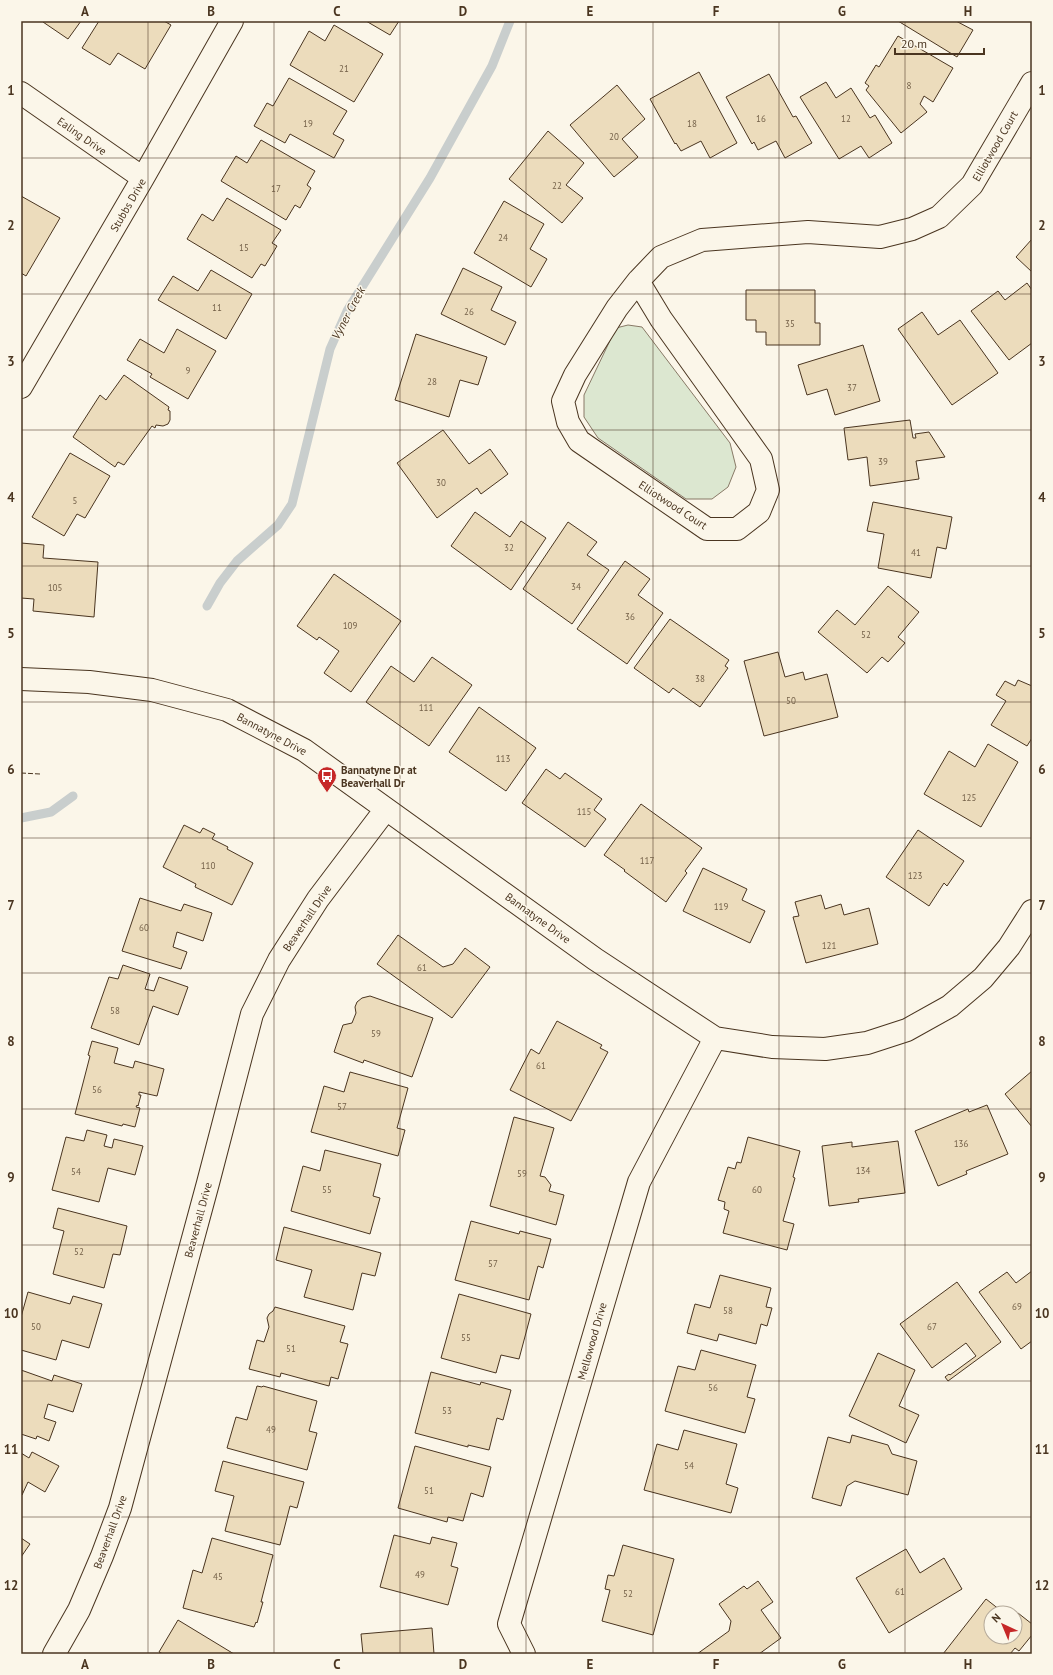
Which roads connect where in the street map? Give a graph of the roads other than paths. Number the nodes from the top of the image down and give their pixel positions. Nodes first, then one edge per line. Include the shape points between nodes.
1 (232, 21) edge
2 (1032, 83) edge
3 (21, 93) edge
4 (143, 178) junction
5 (638, 280) junction
6 (21, 387) edge
7 (21, 679) edge
8 (386, 809) junction
9 (1032, 911) edge
10 (715, 1038) junction
11 (54, 1654) edge
12 (524, 1654) edge

1 - 4 street, Stubbs Drive
2 - 5 street, Elliotwood Court via 972,185 939,217 912,229 880,237 808,232 702,240 661,257
3 - 4 street, Ealing Drive
4 - 6 street, Stubbs Drive
5 - 5 street, Elliotwood Court via 661,319 761,459 768,490 759,512 738,530 707,529 579,441 568,422 563,401 575,375 617,308
7 - 8 street, Bannatyne Drive via 89,682 152,690 227,710 304,750
8 - 10 street, Bannatyne Drive via 596,959
8 - 11 street, Beaverhall Drive via 318,899 279,960 252,1014 120,1508 79,1610
9 - 10 street, Bannatyne Drive via 1010,947 983,978 950,1006 907,1030 867,1043 825,1049 772,1047
10 - 12 street, Mellowood Drive via 639,1182 509,1624

